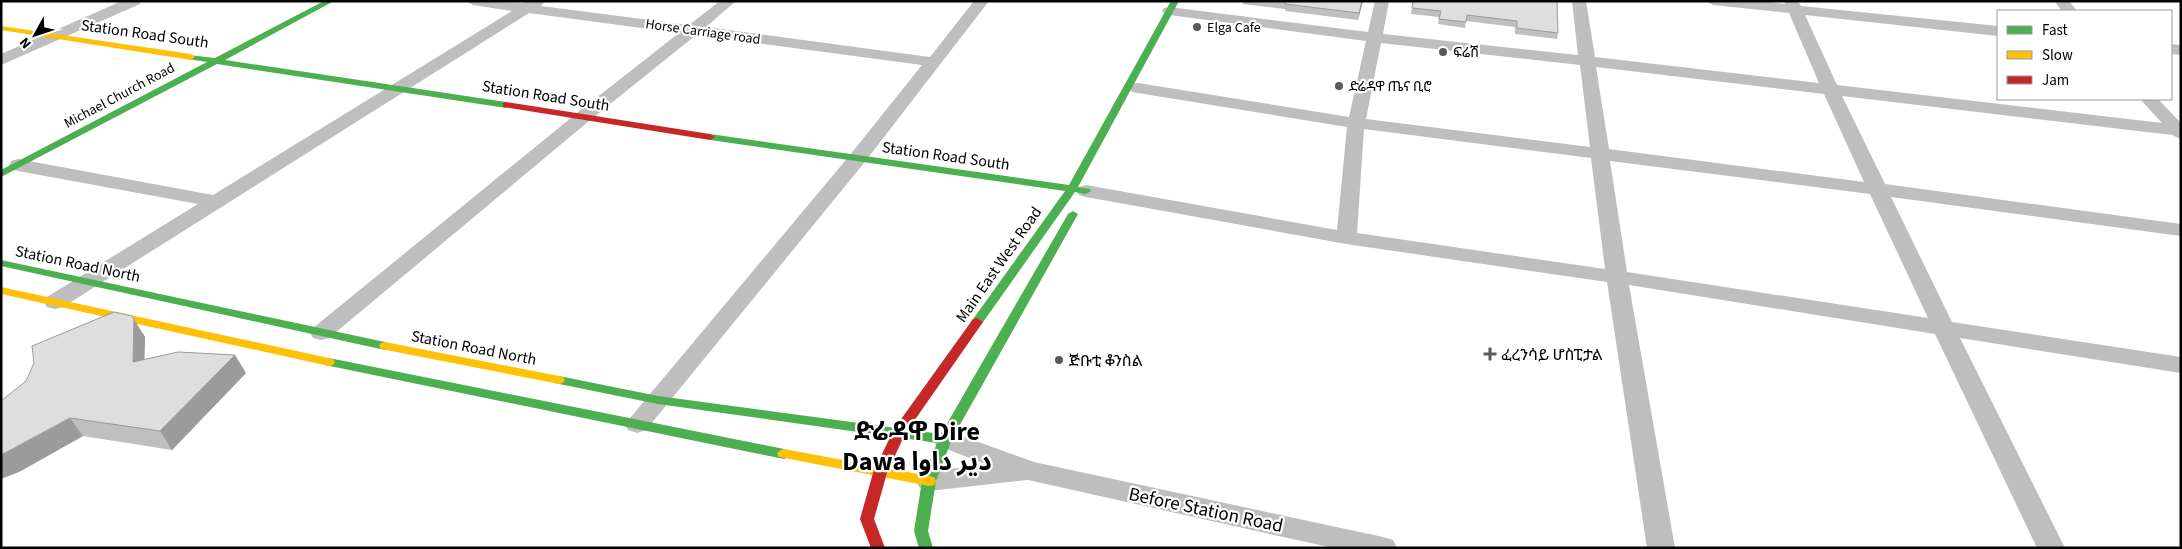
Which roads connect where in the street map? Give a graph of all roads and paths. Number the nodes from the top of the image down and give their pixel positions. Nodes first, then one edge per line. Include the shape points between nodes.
1 (135, 1) edge
2 (330, 1) edge
3 (473, 1) edge
4 (728, 1) edge
5 (982, 1) edge
6 (1382, 1) edge
7 (1579, 1) edge
8 (1713, 1) edge
9 (533, 5) edge
10 (1793, 5) edge
11 (1178, 6) edge
12 (1, 28) edge
13 (694, 30) junction
14 (1997, 31) edge
15 (56, 36) junction
16 (1375, 38) junction
17 (1, 60) edge
18 (219, 60) junction
19 (1587, 61) junction
20 (933, 62) junction
21 (398, 88) junction
22 (1138, 88) junction
23 (1830, 89) junction
24 (2150, 100) edge
25 (583, 117) junction
26 (1356, 123) junction
27 (2180, 132) edge
28 (1108, 148) dead end
29 (1600, 153) junction
30 (857, 159) junction
31 (10, 169) edge
32 (1083, 188) junction
33 (1877, 189) junction
34 (218, 202) junction
35 (2181, 230) edge
36 (1346, 238) junction
37 (1, 263) edge
38 (1617, 277) junction
39 (87, 281) junction
40 (1, 290) edge
41 (55, 302) junction
42 (1943, 327) junction
43 (321, 333) junction
44 (2181, 365) edge
45 (658, 400) junction
46 (637, 424) junction
47 (899, 432) junction
48 (945, 439) junction
49 (1030, 470) junction
50 (880, 473) junction
51 (929, 481) junction
52 (878, 548) edge
53 (926, 548) edge
54 (1383, 548) edge
55 (1661, 548) edge
56 (2051, 548) edge

1 - 15 street
2 - 18 main road, Michael Church Road
3 - 9 street, Horse Carriage road
4 - 13 street
5 - 20 street
6 - 16 street
7 - 19 street
8 - 10 street
9 - 13 street, Horse Carriage road
9 - 21 street
10 - 14 street
10 - 23 street
11 - 16 street
11 - 22 main road
11 - 32 main road, Main East West Road
12 - 15 main road, Station Road South
13 - 20 street, Horse Carriage road
13 - 25 street
15 - 17 street
15 - 18 main road, Station Road South
16 - 19 street
16 - 26 street
18 - 21 main road, Station Road South
18 - 31 main road, Michael Church Road
19 - 23 street
19 - 29 street
20 - 30 street
21 - 25 main road, Station Road South
21 - 34 street
22 - 26 street
22 - 28 main road
23 - 27 street
23 - 33 street
24 - 27 street
25 - 30 main road, Station Road South
25 - 43 street
26 - 29 street
26 - 36 street
29 - 33 street
29 - 38 street
30 - 32 main road, Station Road South
30 - 45 street
31 - 34 street
32 - 36 street
32 - 47 main road, Main East West Road
32 - 48 main road, Main East West Road
33 - 35 street
33 - 42 street
34 - 39 street
36 - 38 street
37 - 39 main road, Station Road North
38 - 42 street
38 - 55 street
39 - 41 street
39 - 43 main road, Station Road North
40 - 41 main road
41 - 46 main road via 259,348
42 - 44 street
42 - 56 street
43 - 45 main road, Station Road North
45 - 46 street
45 - 47 main road, Station Road North
46 - 50 main road
47 - 48 main road, Station Road North
47 - 50 main road, Main East West Road
48 - 49 street, Before Station Road
48 - 51 main road, Main East West Road
49 - 51 street, Before Station Road
49 - 54 street, Before Station Road
50 - 51 main road
50 - 52 main road, Main East West Road via 867,519
51 - 53 main road, Main East West Road via 920,531

